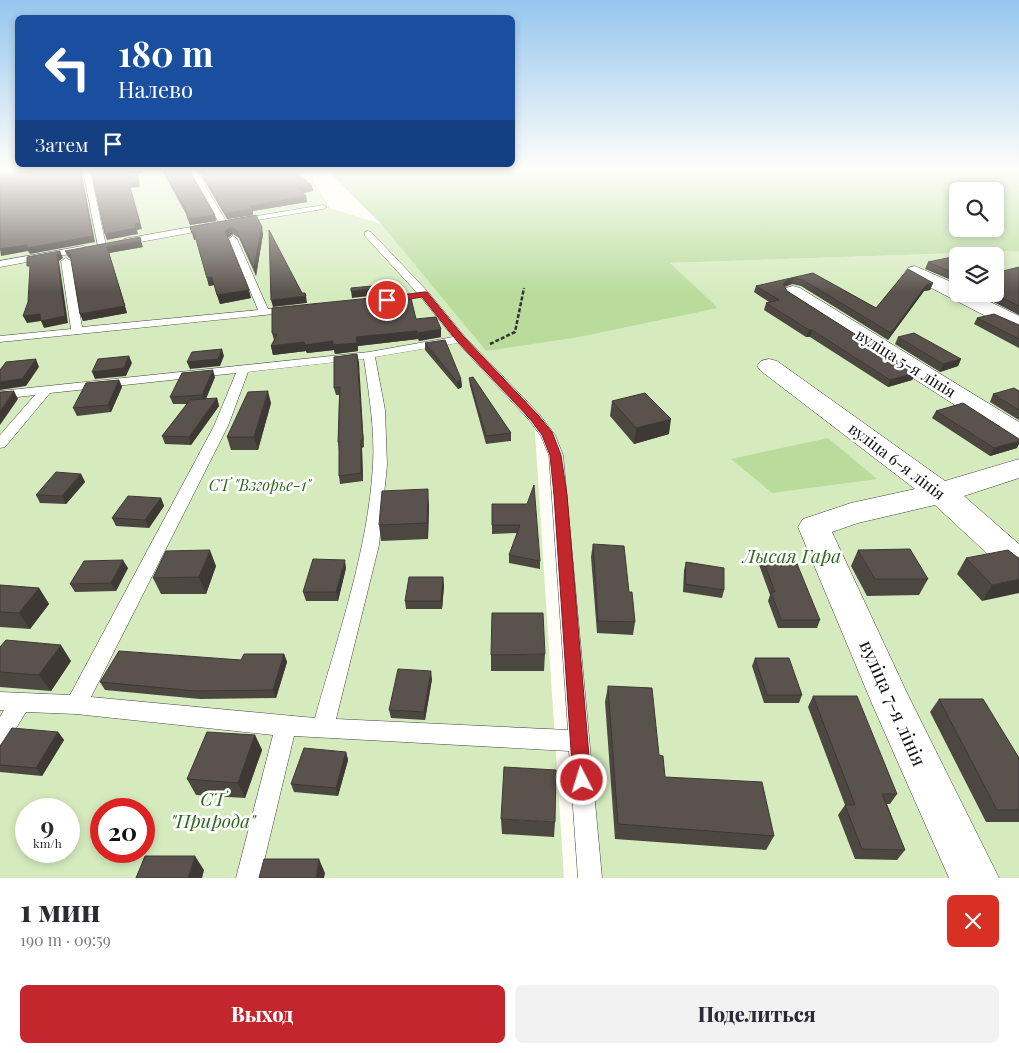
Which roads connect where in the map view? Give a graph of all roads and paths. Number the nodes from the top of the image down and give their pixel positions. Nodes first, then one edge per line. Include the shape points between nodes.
1 (95, 211) edge
2 (216, 211) edge
3 (300, 211) edge
4 (224, 224) junction
5 (368, 234) dead end
6 (233, 239) dead end
7 (102, 246) junction
8 (66, 261) dead end
9 (0, 264) edge
10 (915, 272) edge
11 (524, 288) dead end
12 (949, 289) edge
13 (793, 292) edge
14 (974, 302) edge
15 (301, 308) edge
16 (264, 312) junction
17 (1019, 324) edge
18 (78, 331) junction
19 (0, 338) edge
20 (466, 344) junction
21 (369, 355) junction
22 (769, 366) dead end
23 (243, 370) junction
24 (45, 392) junction
25 (0, 395) edge
26 (1019, 434) edge
27 (0, 444) edge
28 (1019, 468) edge
29 (941, 493) junction
30 (1019, 563) edge
31 (0, 700) edge
32 (21, 701) junction
33 (76, 705) junction
34 (286, 726) junction
35 (323, 728) junction
36 (0, 736) edge
37 (579, 742) junction
38 (248, 878) edge
39 (590, 878) edge
40 (974, 878) edge

1 - 7 lane
2 - 4 lane
3 - 4 lane
4 - 7 lane
5 - 20 lane via 418,296
6 - 16 lane
7 - 9 lane
8 - 18 lane
10 - 12 street
11 - 20 path via 515,332 480,349
13 - 26 street, вуліца 5-я лінія
14 - 17 street
15 - 16 lane
16 - 18 lane
18 - 19 lane
20 - 21 lane
20 - 37 lane via 534,417 548,435 556,455
21 - 23 lane
21 - 35 lane via 378,410 380,465 371,545
22 - 29 street, вуліца 6-я лінія
23 - 24 lane
23 - 33 lane via 221,426
24 - 25 lane
24 - 27 lane
28 - 29 street
29 - 30 street, вуліца 6-я лінія
29 - 40 street, вуліца 7-я лінія via 850,514 814,527 892,706
31 - 32 lane
32 - 33 lane
32 - 36 lane
33 - 34 lane
34 - 35 lane
34 - 38 lane
35 - 37 lane
37 - 39 lane

